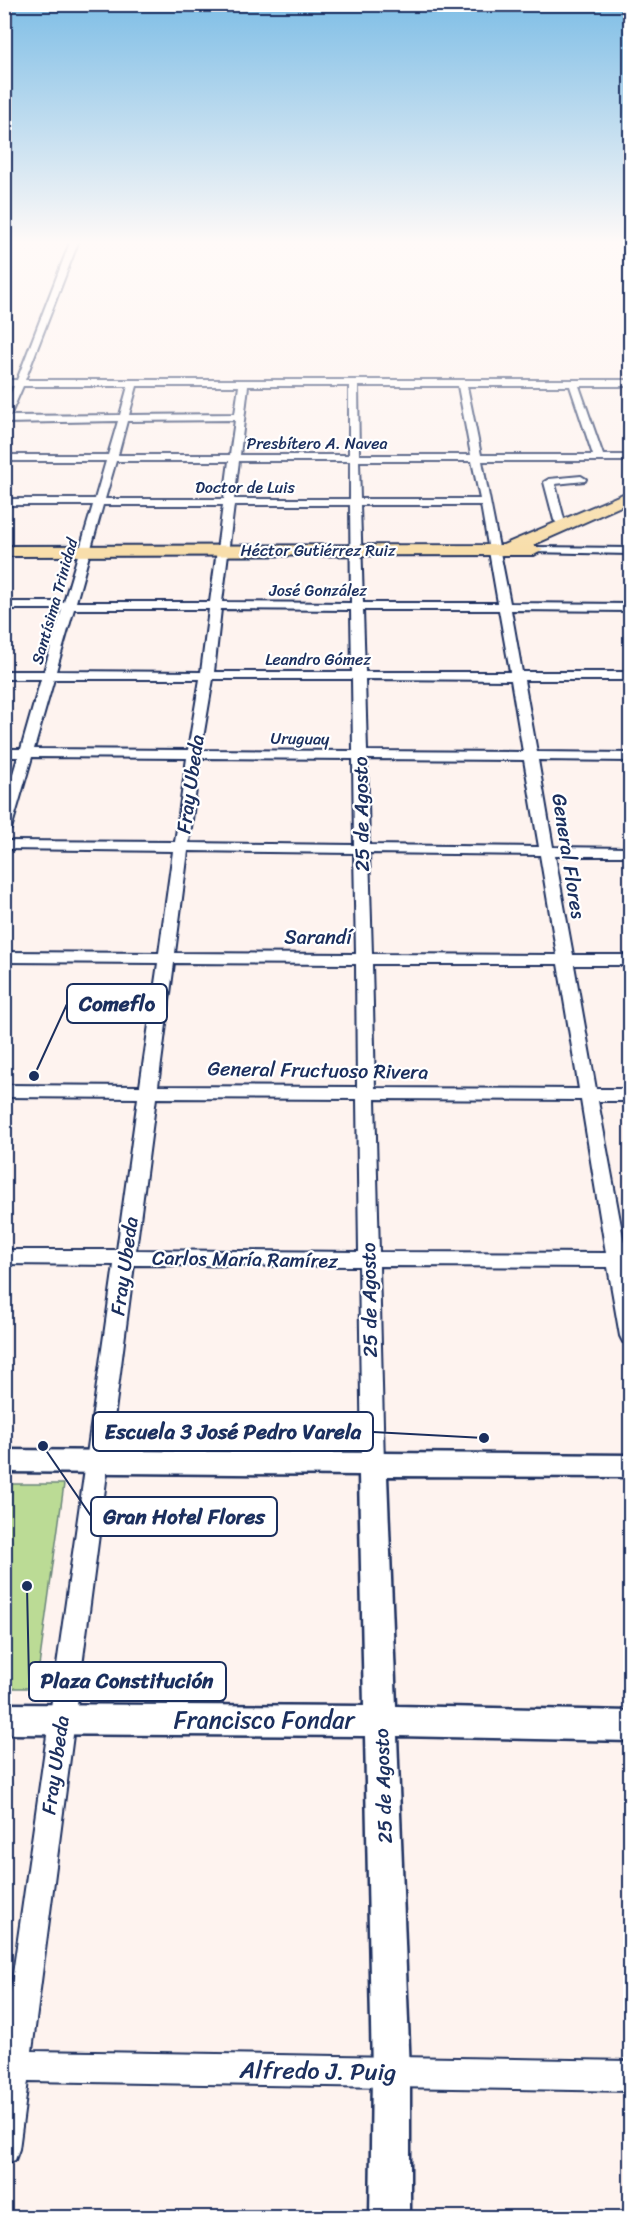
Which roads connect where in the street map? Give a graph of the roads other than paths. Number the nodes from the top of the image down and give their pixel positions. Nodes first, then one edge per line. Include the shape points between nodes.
1 (36, 344) edge
2 (4, 382) edge
3 (21, 382) junction
4 (134, 382) junction
5 (244, 383) junction
6 (353, 383) junction
7 (462, 383) junction
8 (574, 383) junction
9 (630, 383) edge
10 (239, 417) junction
11 (123, 418) junction
12 (5, 419) edge
13 (4, 458) edge
14 (112, 458) junction
15 (234, 458) junction
16 (355, 458) junction
17 (477, 458) junction
18 (599, 458) junction
19 (630, 458) edge
20 (581, 479) dead end
21 (630, 496) edge
22 (4, 502) edge
23 (100, 502) junction
24 (229, 502) junction
25 (357, 502) junction
26 (485, 502) junction
27 (557, 529) junction
28 (531, 546) junction
29 (357, 550) junction
30 (495, 550) junction
31 (4, 551) edge
32 (85, 551) junction
33 (223, 551) junction
34 (630, 551) edge
35 (4, 605) edge
36 (69, 606) junction
37 (216, 606) junction
38 (504, 606) junction
39 (359, 607) junction
40 (630, 607) edge
41 (4, 675) edge
42 (50, 675) junction
43 (207, 675) junction
44 (359, 675) junction
45 (517, 676) junction
46 (630, 676) edge
47 (4, 753) edge
48 (26, 753) junction
49 (194, 753) junction
50 (360, 755) junction
51 (530, 757) junction
52 (630, 757) edge
53 (4, 829) edge
54 (4, 845) edge
55 (181, 847) junction
56 (361, 849) junction
57 (546, 851) junction
58 (630, 852) edge
59 (166, 956) junction
60 (4, 957) edge
61 (363, 958) junction
62 (564, 960) junction
63 (630, 960) edge
64 (4, 1091) edge
65 (148, 1091) junction
66 (366, 1094) junction
67 (588, 1095) junction
68 (630, 1095) edge
69 (4, 1257) edge
70 (125, 1257) junction
71 (368, 1260) junction
72 (624, 1260) edge
73 (630, 1336) edge
74 (4, 1461) edge
75 (98, 1461) junction
76 (373, 1464) junction
77 (630, 1466) edge
78 (4, 1719) edge
79 (61, 1719) junction
80 (382, 1721) junction
81 (630, 1726) edge
82 (10, 2066) edge
83 (391, 2072) junction
84 (630, 2076) edge
85 (4, 2149) edge
86 (390, 2217) edge

1 - 3 street
2 - 3 street
3 - 4 street
3 - 12 street
4 - 5 street
4 - 11 street, Santísima Trinidad
5 - 6 street
5 - 10 street, Fray Ubeda
6 - 7 street
6 - 16 street, 25 de Agosto
7 - 8 street
7 - 17 street, General Flores
8 - 9 street
8 - 18 street
10 - 11 street
10 - 15 street, Fray Ubeda
11 - 12 street
11 - 14 street, Santísima Trinidad
13 - 14 street, Presbítero A. Navea
14 - 15 street, Presbítero A. Navea
14 - 23 street, Santísima Trinidad
15 - 16 street, Presbítero A. Navea
15 - 24 street, Fray Ubeda
16 - 17 street, Presbítero A. Navea
16 - 25 street, 25 de Agosto
17 - 18 street, Presbítero A. Navea
17 - 26 street, General Flores
18 - 19 street, Presbítero A. Navea
20 - 27 street via 549,482 559,520
21 - 27 highway
22 - 23 street, Doctor de Luis
23 - 24 street, Doctor de Luis
23 - 32 street, Santísima Trinidad
24 - 25 street, Doctor de Luis
24 - 33 street, Fray Ubeda
25 - 26 street, Doctor de Luis
25 - 29 street, 25 de Agosto
26 - 30 street, General Flores
27 - 28 highway
28 - 30 highway, Héctor Gutiérrez Ruiz
28 - 34 street, Héctor Gutiérrez Ruiz
29 - 30 highway, Héctor Gutiérrez Ruiz
29 - 33 highway, Héctor Gutiérrez Ruiz
29 - 39 street, 25 de Agosto
30 - 38 street, General Flores
31 - 32 highway, Héctor Gutiérrez Ruiz
32 - 33 highway, Héctor Gutiérrez Ruiz
32 - 36 street, Santísima Trinidad
33 - 37 street, Fray Ubeda
35 - 36 street, José González
36 - 37 street, José González
36 - 42 street, Santísima Trinidad
37 - 39 street, José González
37 - 43 street, Fray Ubeda
38 - 39 street, José González
38 - 40 street, José González
38 - 45 street, General Flores
39 - 44 street, 25 de Agosto
41 - 42 street, Leandro Gómez
42 - 43 street, Leandro Gómez
42 - 48 street, Santísima Trinidad
43 - 44 street, Leandro Gómez
43 - 49 street, Fray Ubeda
44 - 45 street, Leandro Gómez
44 - 50 street, 25 de Agosto
45 - 46 street, Leandro Gómez
45 - 51 street, General Flores
47 - 48 street, Uruguay
48 - 49 street, Uruguay
48 - 53 street, Santísima Trinidad
49 - 50 street, Uruguay
49 - 55 street, Fray Ubeda
50 - 51 street, Uruguay
50 - 56 street, 25 de Agosto
51 - 52 street, Uruguay
51 - 57 street, General Flores
54 - 55 street
55 - 56 street
55 - 59 street, Fray Ubeda
56 - 57 street
56 - 61 street, 25 de Agosto
57 - 58 street
57 - 62 street, General Flores
59 - 60 street, Sarandí
59 - 61 street, Sarandí
59 - 65 street, Fray Ubeda
61 - 62 street, Sarandí
61 - 66 street, 25 de Agosto
62 - 63 street, Sarandí
62 - 67 street, General Flores
64 - 65 street, General Fructuoso Rivera
65 - 66 street, General Fructuoso Rivera
65 - 70 street, Fray Ubeda
66 - 67 street, General Fructuoso Rivera
66 - 71 street, 25 de Agosto
67 - 68 street, General Fructuoso Rivera
67 - 72 street, General Flores
69 - 70 street, Carlos María Ramírez
70 - 71 street, Carlos María Ramírez
70 - 75 street, Fray Ubeda
71 - 72 street, Carlos María Ramírez
71 - 76 street, 25 de Agosto
72 - 73 street, General Flores
74 - 75 street
75 - 76 street
75 - 79 street, Fray Ubeda
76 - 77 street
76 - 80 street, 25 de Agosto
78 - 79 street, Francisco Fondar
79 - 80 street, Francisco Fondar
79 - 82 street, Fray Ubeda
80 - 81 street, Francisco Fondar
80 - 83 street, 25 de Agosto
82 - 83 street, Alfredo J. Puig
82 - 85 street, Fray Ubeda
83 - 84 street, Alfredo J. Puig
83 - 86 street, 25 de Agosto

